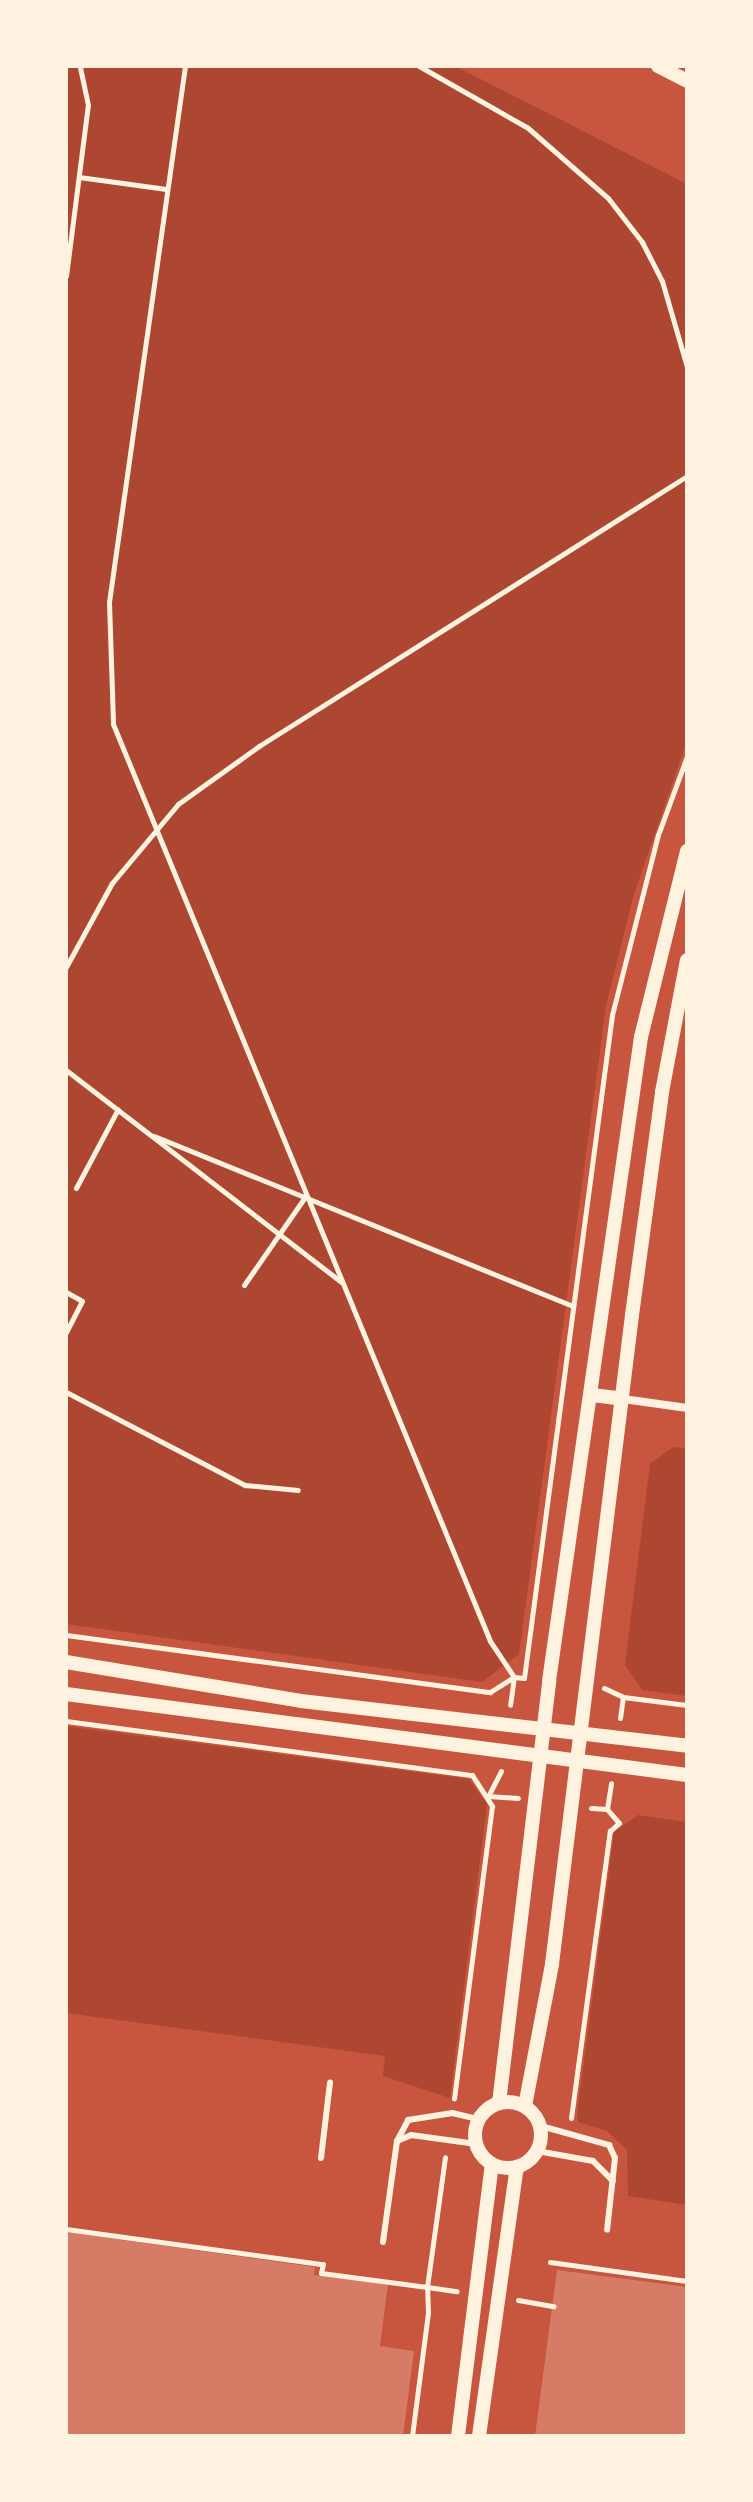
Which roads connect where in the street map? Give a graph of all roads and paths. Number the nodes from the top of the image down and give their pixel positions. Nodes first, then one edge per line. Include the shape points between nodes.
1 (80, 66) edge
2 (185, 66) edge
3 (419, 66) edge
4 (658, 66) edge
5 (687, 81) edge
6 (79, 177) junction
7 (166, 189) junction
8 (66, 276) edge
9 (687, 367) edge
10 (687, 476) edge
11 (687, 756) edge
12 (154, 829) junction
13 (687, 851) edge
14 (687, 960) edge
15 (66, 967) edge
16 (66, 1070) edge
17 (118, 1109) junction
18 (154, 1136) junction
19 (76, 1188) dead end
20 (306, 1197) junction
21 (282, 1236) junction
22 (343, 1284) junction
23 (244, 1285) dead end
24 (66, 1292) edge
25 (573, 1306) junction
26 (66, 1332) edge
27 (66, 1392) edge
28 (592, 1395) junction
29 (623, 1399) junction
30 (687, 1408) edge
31 (298, 1490) dead end
32 (66, 1635) edge
33 (66, 1662) edge
34 (514, 1677) junction
35 (66, 1694) edge
36 (623, 1697) dead end
37 (66, 1721) edge
38 (544, 1728) junction
39 (580, 1733) junction
40 (617, 1737) junction
41 (687, 1746) edge
42 (542, 1758) junction
43 (578, 1761) junction
44 (613, 1766) junction
45 (687, 1775) edge
46 (330, 2083) dead end
47 (499, 2103) junction
48 (525, 2106) junction
49 (452, 2113) junction
50 (479, 2119) junction
51 (541, 2126) junction
52 (569, 2131) junction
53 (447, 2140) junction
54 (397, 2141) junction
55 (476, 2144) junction
56 (537, 2151) junction
57 (321, 2158) dead end
58 (492, 2164) junction
59 (517, 2167) junction
60 (613, 2181) junction
61 (66, 2229) edge
62 (607, 2230) dead end
63 (383, 2242) dead end
64 (550, 2262) dead end
65 (687, 2281) edge
66 (428, 2312) dead end
67 (412, 2436) edge
68 (458, 2436) edge
69 (479, 2436) edge

1 - 6 path via 88,105
2 - 7 path
3 - 9 path via 528,128 608,198 642,242 662,281
4 - 5 street
6 - 7 path
6 - 8 path
7 - 12 path via 109,602 113,724
10 - 12 path via 259,746 178,804
11 - 25 path via 658,835 612,1015
12 - 15 path via 112,883
12 - 20 path
13 - 28 street via 641,1037
14 - 29 street via 662,1092
16 - 17 path
17 - 18 path
17 - 19 path
18 - 20 path
18 - 21 path
20 - 21 path
20 - 22 path
20 - 25 path
21 - 22 path
21 - 23 path
22 - 34 path via 490,1641
24 - 26 path via 82,1301
25 - 34 path via 524,1678
27 - 31 path via 245,1485
28 - 29 street
28 - 38 street
29 - 30 street
29 - 39 street
32 - 34 path via 490,1692
33 - 38 street via 301,1701
35 - 42 street
36 - 40 path
37 - 49 path via 472,1775 492,1806
38 - 39 street
38 - 42 street
39 - 40 street
39 - 43 street
40 - 41 street
42 - 43 street
42 - 47 street
43 - 44 street
43 - 48 street via 552,1964
44 - 45 street
44 - 52 path via 607,1809 619,1823 610,1831
46 - 57 lane
47 - 48 street
47 - 50 street
48 - 51 street
49 - 50 lane
49 - 54 lane via 408,2120
50 - 55 street
51 - 52 lane
51 - 56 street
52 - 60 lane via 609,2145 615,2158
53 - 54 lane via 411,2135
53 - 55 lane
53 - 61 path via 427,2287 321,2273 323,2264
54 - 63 lane
55 - 58 street
56 - 59 street
56 - 60 lane via 593,2161
58 - 59 street
58 - 68 street
59 - 69 street
60 - 62 lane
64 - 65 path
66 - 67 path

